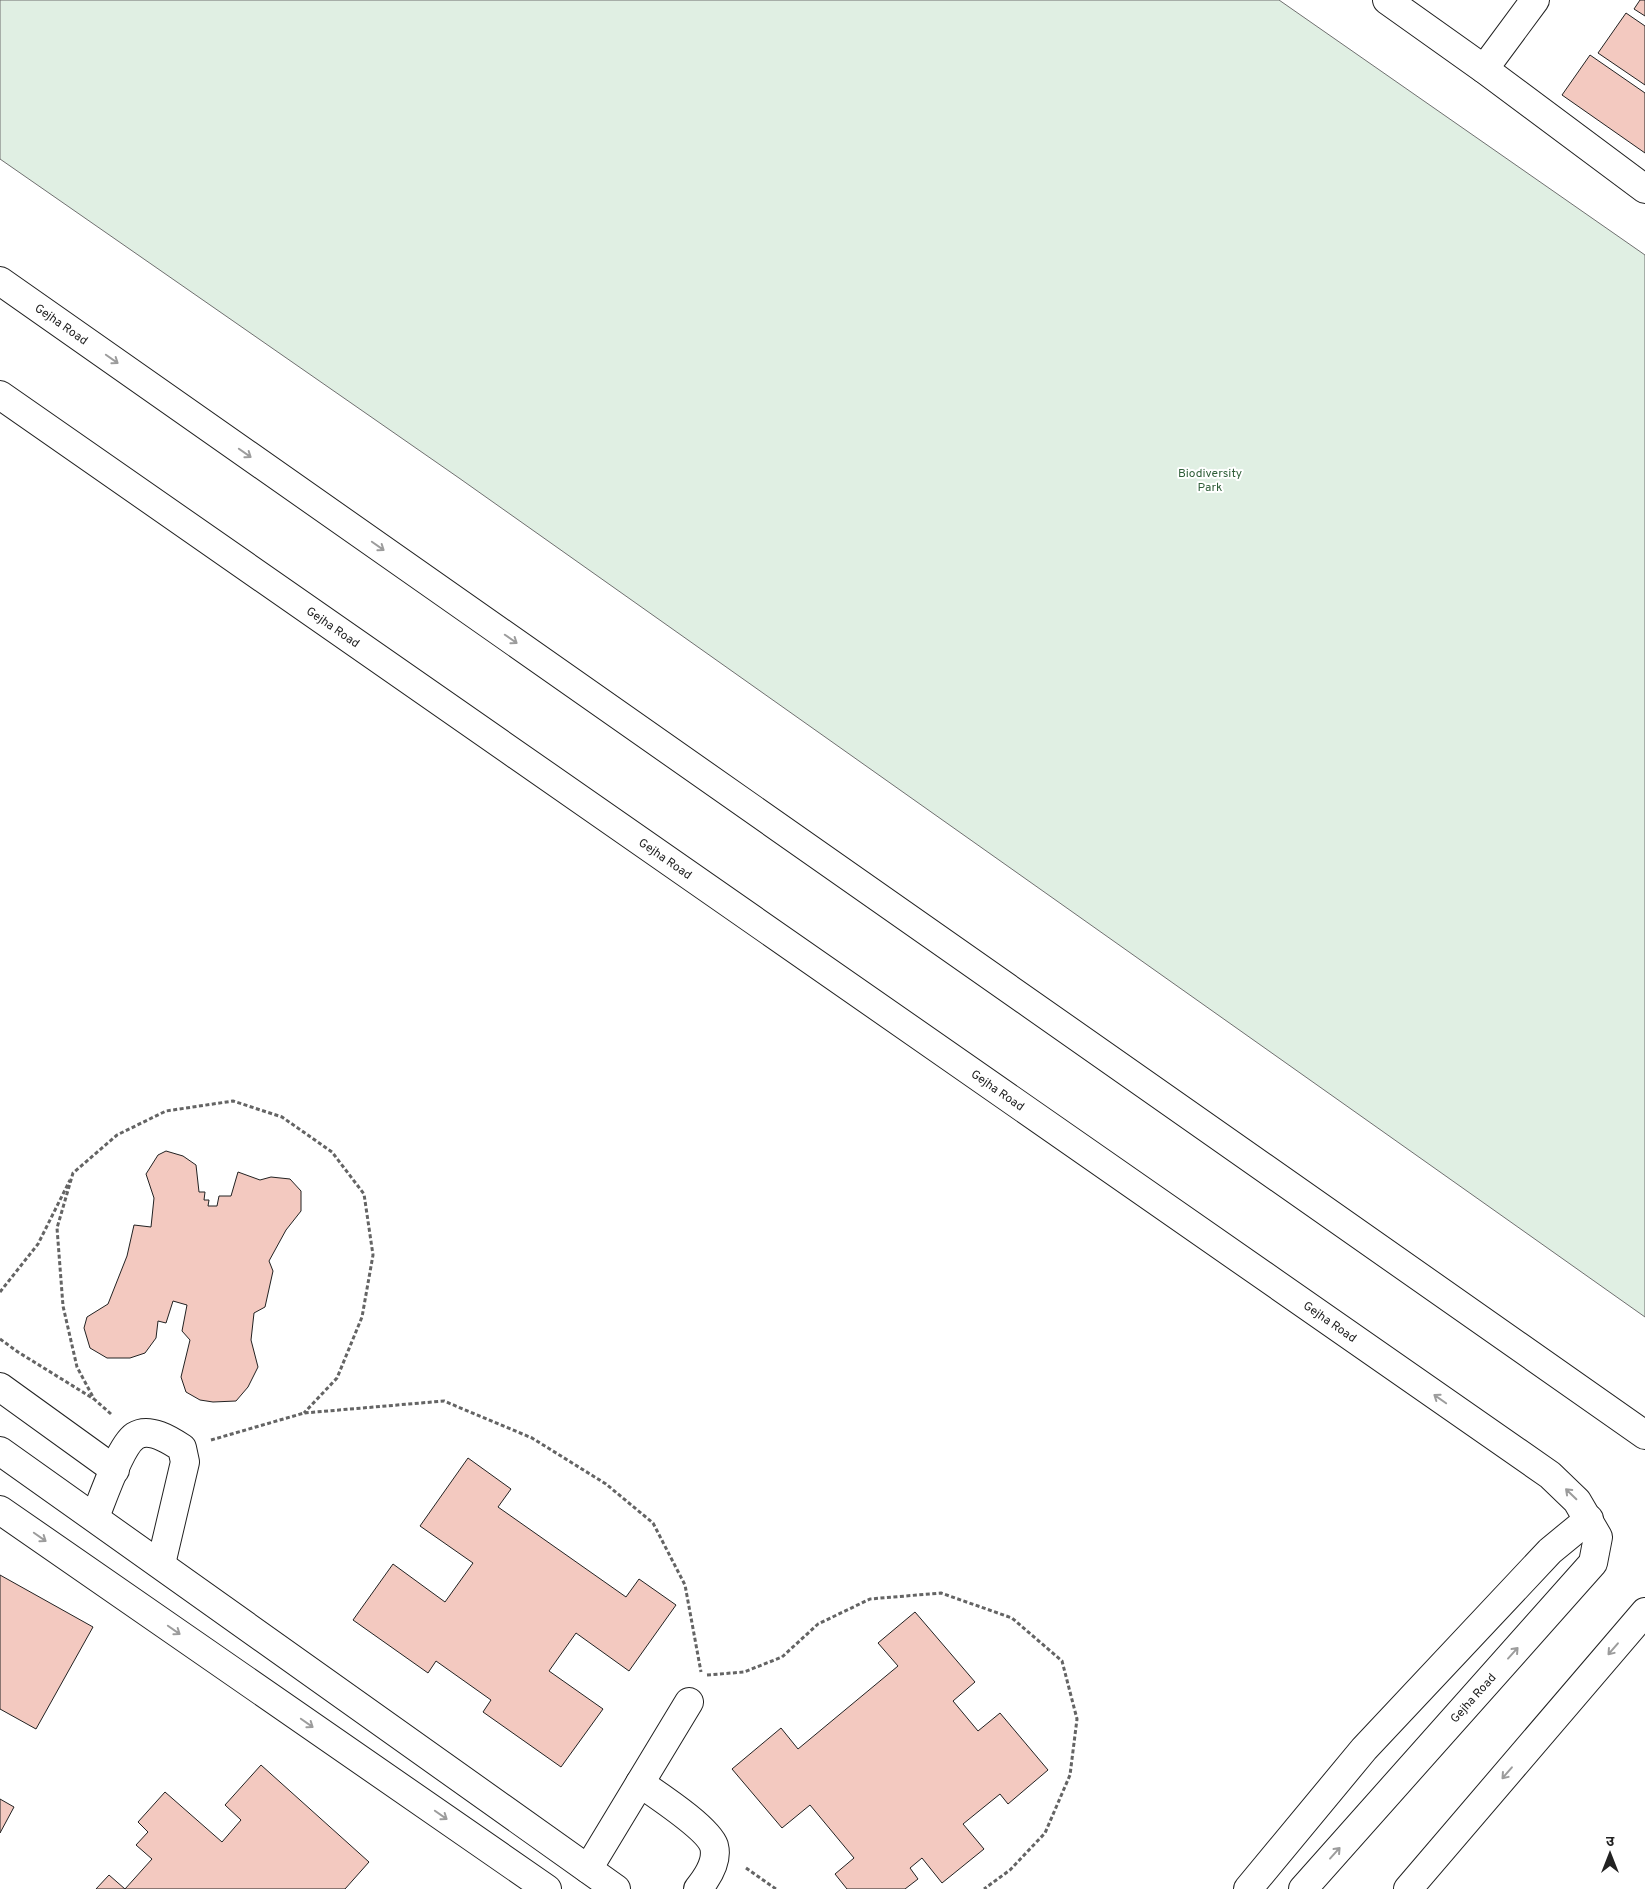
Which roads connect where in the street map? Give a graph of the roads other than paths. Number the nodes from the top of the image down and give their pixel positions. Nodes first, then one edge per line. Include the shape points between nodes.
1 (1387, 0) edge
2 (1535, 0) edge
3 (1484, 69) junction
4 (1645, 189) edge
5 (0, 281) edge
6 (0, 395) edge
7 (0, 1388) edge
8 (1645, 1434) edge
9 (0, 1451) edge
10 (115, 1470) junction
11 (0, 1510) edge
12 (95, 1517) junction
13 (1589, 1519) junction
14 (161, 1564) junction
15 (1645, 1612) edge
16 (689, 1702) dead end
17 (640, 1783) junction
18 (588, 1869) junction
19 (547, 1889) edge
20 (616, 1889) edge
21 (698, 1889) edge
22 (1248, 1889) edge
23 (1303, 1889) edge
24 (1408, 1889) edge

1 - 3 street
2 - 3 street
3 - 4 street
5 -> 8 street, Gejha Road
13 -> 6 street, Gejha Road via 1578,1500 1550,1475
7 - 10 street
9 - 12 street
10 - 12 street
10 - 14 street via 123,1451 135,1436 148,1433 167,1438 182,1448 185,1462
11 -> 19 street
12 - 14 street
13 - 22 street via 1550,1551 1364,1749
23 -> 13 street, Gejha Road via 1593,1563 1598,1537
14 - 18 street
15 -> 24 street
16 - 17 street
17 - 18 street
17 - 21 street via 701,1829 714,1846 713,1864
18 - 20 street

